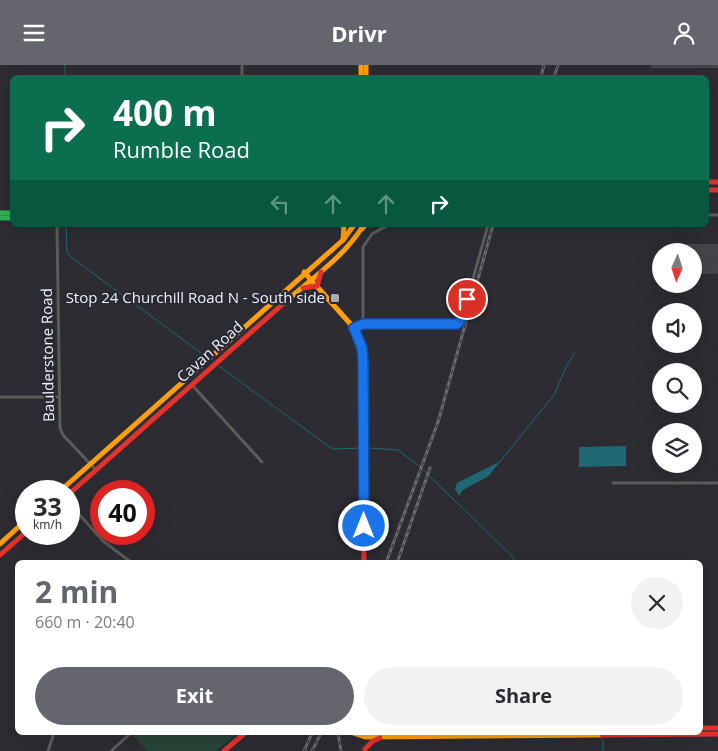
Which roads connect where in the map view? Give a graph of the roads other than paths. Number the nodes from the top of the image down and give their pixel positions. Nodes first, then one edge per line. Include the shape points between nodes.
1 (57, 227) edge
2 (344, 227) edge
3 (353, 227) edge
4 (362, 227) edge
5 (384, 227) edge
6 (487, 227) edge
7 (343, 240) junction
8 (324, 267) junction
9 (304, 272) junction
10 (311, 279) junction
11 (317, 286) junction
12 (300, 289) junction
13 (363, 324) junction
14 (354, 328) junction
15 (192, 385) junction
16 (0, 397) edge
17 (60, 397) junction
18 (262, 462) dead end
19 (90, 464) junction
20 (96, 471) junction
21 (72, 480) edge
22 (613, 483) dead end
23 (718, 483) edge
24 (80, 485) edge
25 (80, 515) edge
26 (15, 531) edge
27 (15, 541) edge
28 (0, 544) edge
29 (0, 555) edge
30 (128, 560) edge
31 (364, 560) edge
32 (703, 728) edge
33 (718, 728) edge
34 (703, 734) edge
35 (718, 734) edge
36 (53, 735) edge
37 (129, 735) edge
38 (243, 735) edge
39 (358, 735) edge
40 (368, 735) edge
41 (404, 735) edge
42 (364, 737) junction
43 (381, 737) junction
44 (365, 750) edge
45 (48, 751) edge
46 (111, 751) edge
47 (224, 751) edge

1 - 17 street, Baulderstone Road
2 - 7 main road
3 - 7 main road, Cavan Road
4 - 8 main road, Cavan Road via 351,244
5 - 13 street via 372,234 363,247
6 - 13 street via 462,318 457,324
7 - 9 main road, Cavan Road
8 - 10 main road, Cavan Road
8 - 11 main road
9 - 10 main road
9 - 19 main road, Cavan Road
10 - 11 main road
10 - 12 main road, Cavan Road
11 - 12 main road
11 - 14 main road
12 - 15 main road, Cavan Road
13 - 14 street
14 - 31 main road via 363,355
15 - 18 street
15 - 20 main road, Cavan Road
16 - 17 street
17 - 19 street, Baulderstone Road via 61,431
19 - 20 street, Baulderstone Road
19 - 21 main road, Cavan Road
20 - 24 main road, Cavan Road
22 - 23 street
25 - 30 street via 103,541
26 - 28 main road
27 - 29 main road
32 - 33 main road
34 - 35 main road
36 - 45 street
37 - 46 street
38 - 47 main road
39 - 42 main road
40 - 42 main road
41 - 43 main road
42 - 43 main road
42 - 44 street
43 - 44 main road

